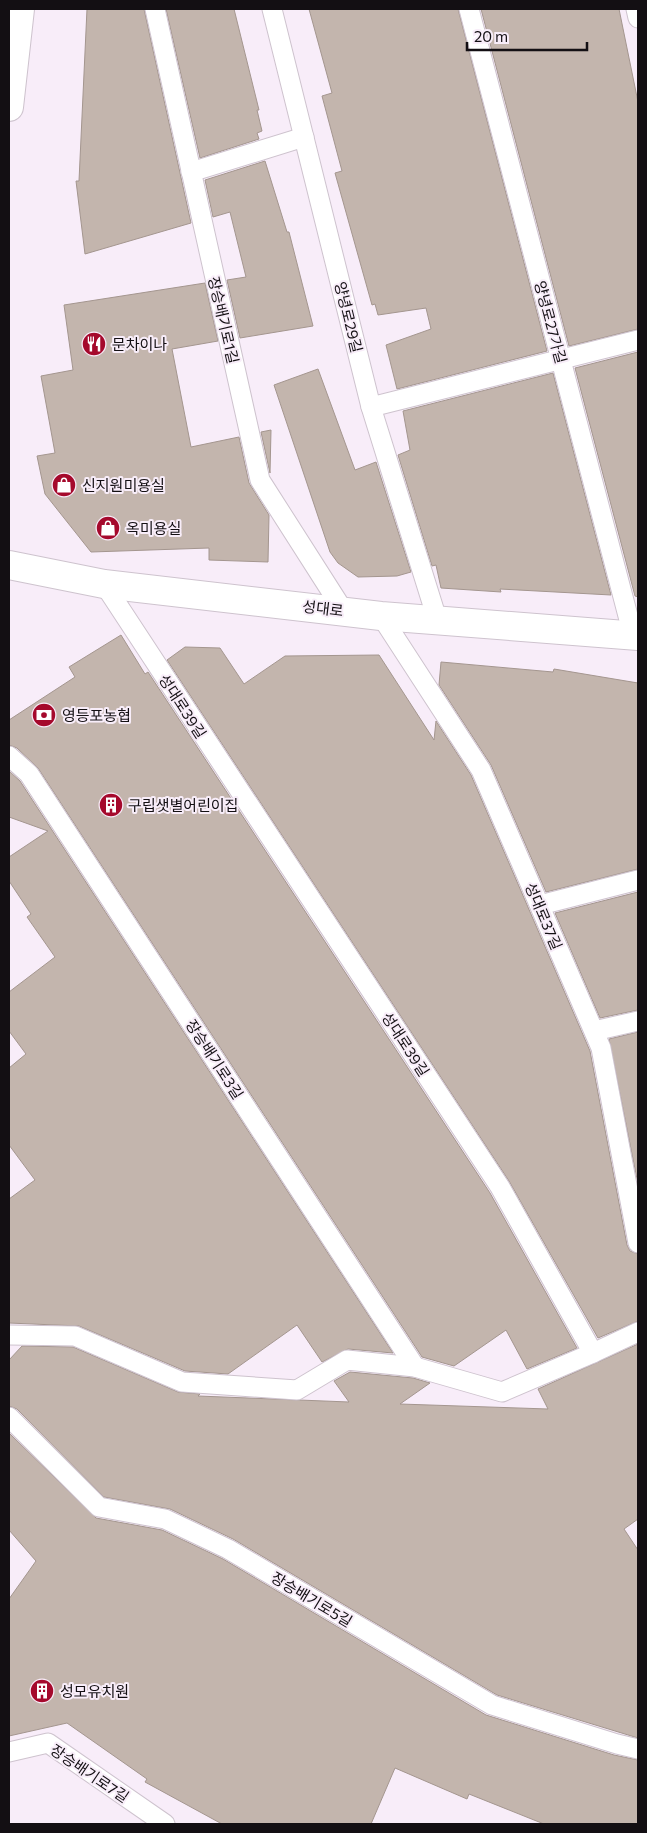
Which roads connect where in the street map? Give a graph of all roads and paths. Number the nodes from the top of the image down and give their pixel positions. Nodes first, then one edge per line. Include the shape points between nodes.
1 (20, 9) edge
2 (155, 9) edge
3 (272, 9) edge
4 (469, 9) edge
5 (636, 9) edge
6 (638, 18) edge
7 (9, 106) edge
8 (304, 137) junction
9 (191, 172) junction
10 (638, 340) edge
11 (561, 359) junction
12 (370, 407) junction
13 (9, 565) edge
14 (104, 584) junction
15 (343, 610) junction
16 (380, 616) junction
17 (438, 622) junction
18 (636, 636) edge
19 (9, 756) edge
20 (638, 880) edge
21 (540, 905) junction
22 (638, 1021) edge
23 (594, 1031) junction
24 (631, 1166) edge
25 (638, 1243) edge
26 (638, 1332) edge
27 (9, 1335) edge
28 (593, 1353) junction
29 (415, 1367) junction
30 (9, 1417) edge
31 (638, 1749) edge
32 (9, 1752) edge
33 (165, 1824) edge

1 - 7 street
2 - 9 lane, 장승배기로1길
3 - 8 lane, 양녕로29길
4 - 11 lane, 양녕로27가길
5 - 6 lane
8 - 9 lane
8 - 12 lane, 양녕로29길
9 - 15 lane, 장승배기로1길 via 260,480
10 - 11 lane
11 - 12 lane
11 - 18 lane, 양녕로27가길
12 - 17 lane, 양녕로29길
13 - 14 street, 성대로
14 - 15 street, 성대로
14 - 28 lane, 성대로39길 via 500,1187
15 - 16 street, 성대로
16 - 17 street, 성대로
16 - 21 lane, 성대로37길 via 481,770
17 - 18 street, 성대로
19 - 29 lane, 장승배기로3길 via 29,774
20 - 21 lane
21 - 23 lane, 성대로37길
22 - 23 lane
23 - 24 lane, 성대로37길
24 - 25 lane, 성대로37길
26 - 28 lane
27 - 29 lane via 75,1336 182,1382 297,1390 347,1360
28 - 29 lane via 502,1392
30 - 31 lane, 장승배기로5길 via 99,1507 165,1519 228,1549 492,1705
32 - 33 lane, 장승배기로7길 via 48,1743

